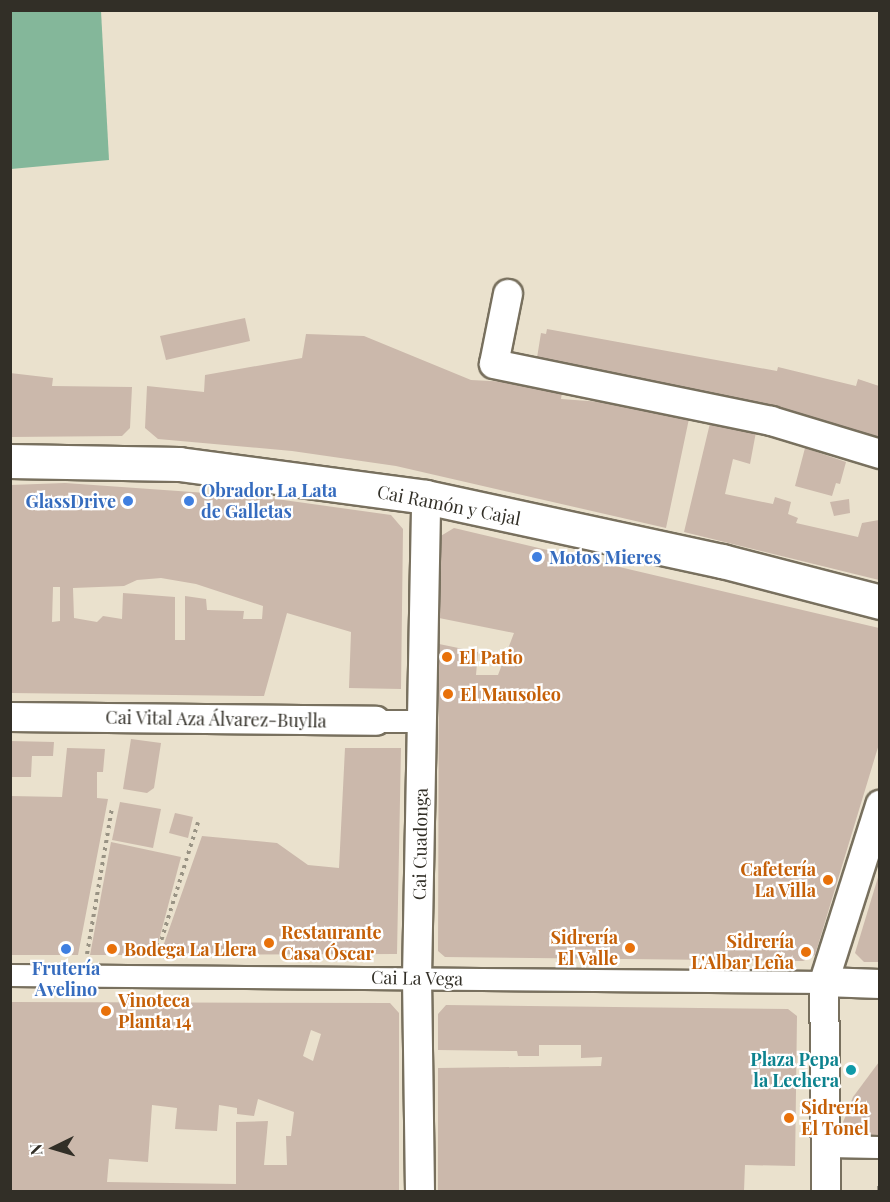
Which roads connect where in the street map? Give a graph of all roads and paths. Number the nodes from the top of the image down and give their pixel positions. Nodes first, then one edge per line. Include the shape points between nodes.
1 (508, 294) dead end
2 (879, 454) edge
3 (10, 461) edge
4 (426, 497) junction
5 (879, 602) edge
6 (10, 717) edge
7 (376, 721) joint
8 (422, 721) junction
9 (879, 805) edge
10 (112, 807) dead end
11 (198, 822) dead end
12 (10, 975) edge
13 (83, 975) junction
14 (155, 976) junction
15 (417, 978) junction
16 (824, 982) junction
17 (879, 984) edge
18 (826, 1146) junction
19 (879, 1147) edge
20 (420, 1191) edge
21 (826, 1191) edge

1 - 2 street via 494,364 759,418
3 - 4 street, Cai Ramón y Cajal via 179,464
4 - 5 street, Cai Ramón y Cajal via 722,561
4 - 8 street, Cai Cuadonga
6 - 7 street, Cai Vital Aza Álvarez-Buylla
7 - 8 street, Cai Vital Aza Álvarez-Buylla
8 - 15 street, Cai Cuadonga
9 - 16 street
10 - 13 path
11 - 14 path via 157,956
12 - 13 street, Cai La Vega
13 - 14 street, Cai La Vega
14 - 15 street, Cai La Vega
15 - 16 street, Cai La Vega
15 - 20 street, Cai Cuadonga
16 - 17 street
16 - 18 street
18 - 19 street
18 - 21 street

